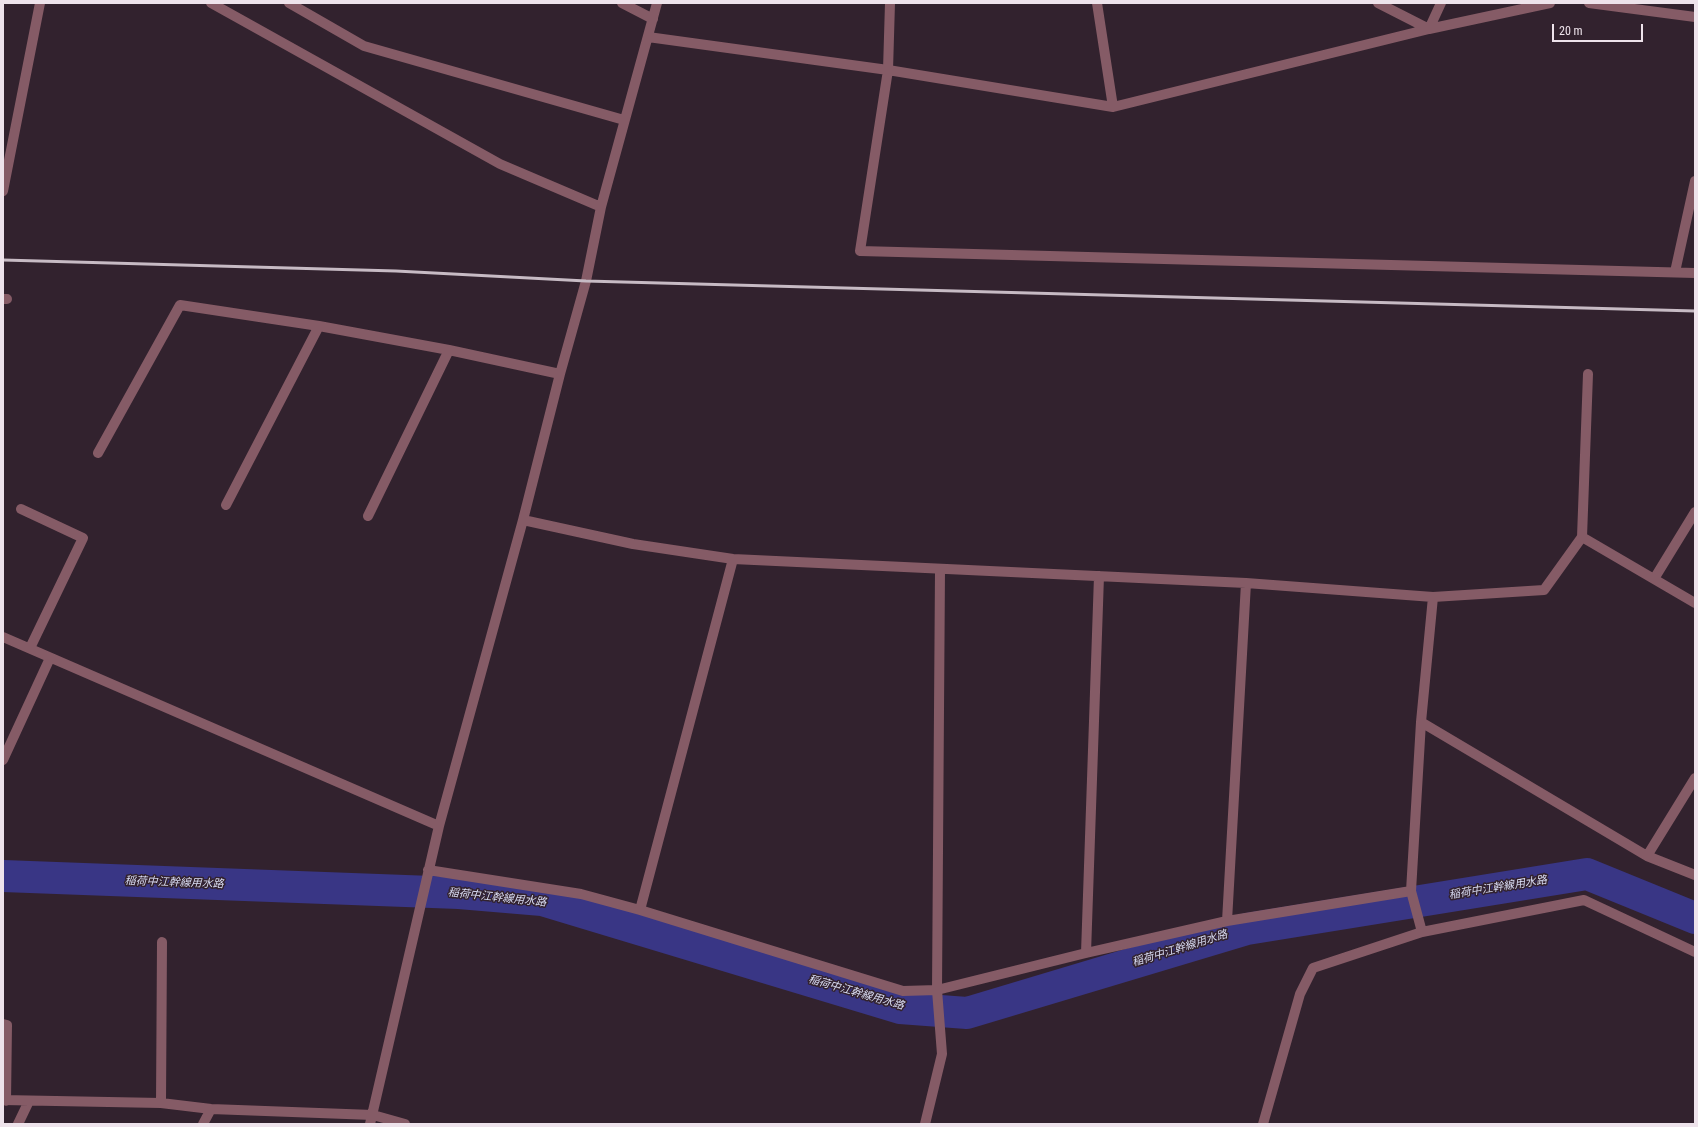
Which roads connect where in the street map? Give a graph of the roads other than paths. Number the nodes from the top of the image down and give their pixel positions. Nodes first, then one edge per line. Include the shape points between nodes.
1 (40, 3) edge
2 (211, 3) edge
3 (289, 3) edge
4 (622, 3) edge
5 (657, 3) edge
6 (890, 3) edge
7 (1097, 3) edge
8 (1378, 3) edge
9 (1441, 3) edge
10 (1550, 3) edge
11 (1589, 3) edge
12 (1695, 17) edge
13 (653, 19) junction
14 (1429, 29) junction
15 (648, 37) junction
16 (888, 70) junction
17 (1113, 107) junction
18 (624, 120) junction
19 (1695, 181) edge
20 (3, 191) edge
21 (601, 207) junction
22 (1675, 272) junction
23 (1695, 273) edge
24 (319, 326) junction
25 (449, 350) junction
26 (560, 374) junction
27 (1588, 374) dead end
28 (98, 453) dead end
29 (226, 505) dead end
30 (21, 509) dead end
31 (1695, 512) edge
32 (368, 516) dead end
33 (523, 520) junction
34 (1582, 537) junction
35 (733, 559) junction
36 (940, 570) junction
37 (1099, 576) junction
38 (1654, 579) junction
39 (1246, 583) junction
40 (1433, 598) junction
41 (1695, 603) edge
42 (3, 637) edge
43 (30, 648) junction
44 (50, 658) junction
45 (1421, 722) junction
46 (3, 760) edge
47 (1695, 778) edge
48 (439, 826) junction
49 (1647, 856) junction
50 (428, 870) junction
51 (1695, 875) edge
52 (1412, 891) junction
53 (640, 910) junction
54 (1227, 921) junction
55 (1422, 932) junction
56 (162, 942) dead end
57 (1086, 952) junction
58 (1695, 952) edge
59 (937, 990) junction
60 (3, 1024) edge
61 (5, 1100) edge
62 (29, 1101) junction
63 (161, 1103) junction
64 (211, 1109) junction
65 (371, 1120) edge
66 (18, 1124) edge
67 (204, 1124) edge
68 (405, 1124) edge
69 (925, 1124) edge
70 (1263, 1124) edge

1 - 20 street
2 - 21 street via 500,164
3 - 18 street via 364,46
4 - 13 street
5 - 13 street
6 - 16 street
7 - 17 street
8 - 14 street
9 - 14 street
10 - 14 street
11 - 12 street
13 - 15 street
14 - 17 street
15 - 16 street
15 - 18 street
16 - 17 street
16 - 22 street via 860,250
18 - 21 street
19 - 22 street
21 - 26 street via 586,281
22 - 23 street
24 - 25 street
24 - 28 street via 180,305
24 - 29 street
25 - 26 street
25 - 32 street
26 - 33 street
27 - 34 street
30 - 43 street via 83,538
31 - 38 street
33 - 35 street via 633,544
33 - 48 street
34 - 38 street
34 - 40 street via 1544,590
35 - 36 street
35 - 53 street
36 - 37 street
36 - 59 street
37 - 39 street
37 - 57 street
38 - 41 street
39 - 40 street
39 - 54 street
40 - 45 street
42 - 43 street
43 - 44 street
44 - 46 street
44 - 48 street
45 - 49 street
45 - 52 street
47 - 49 street
48 - 50 street
49 - 51 street
50 - 53 street via 581,894
50 - 65 street
52 - 54 street
52 - 55 street
53 - 59 street via 903,991
54 - 57 street
55 - 58 street via 1584,900
55 - 70 street via 1313,968 1300,994
56 - 63 street
57 - 59 street
59 - 69 street via 942,1054
60 - 61 street via 8,1025
61 - 62 street
62 - 63 street
62 - 66 street
63 - 64 street
64 - 65 street
64 - 67 street
65 - 68 street

